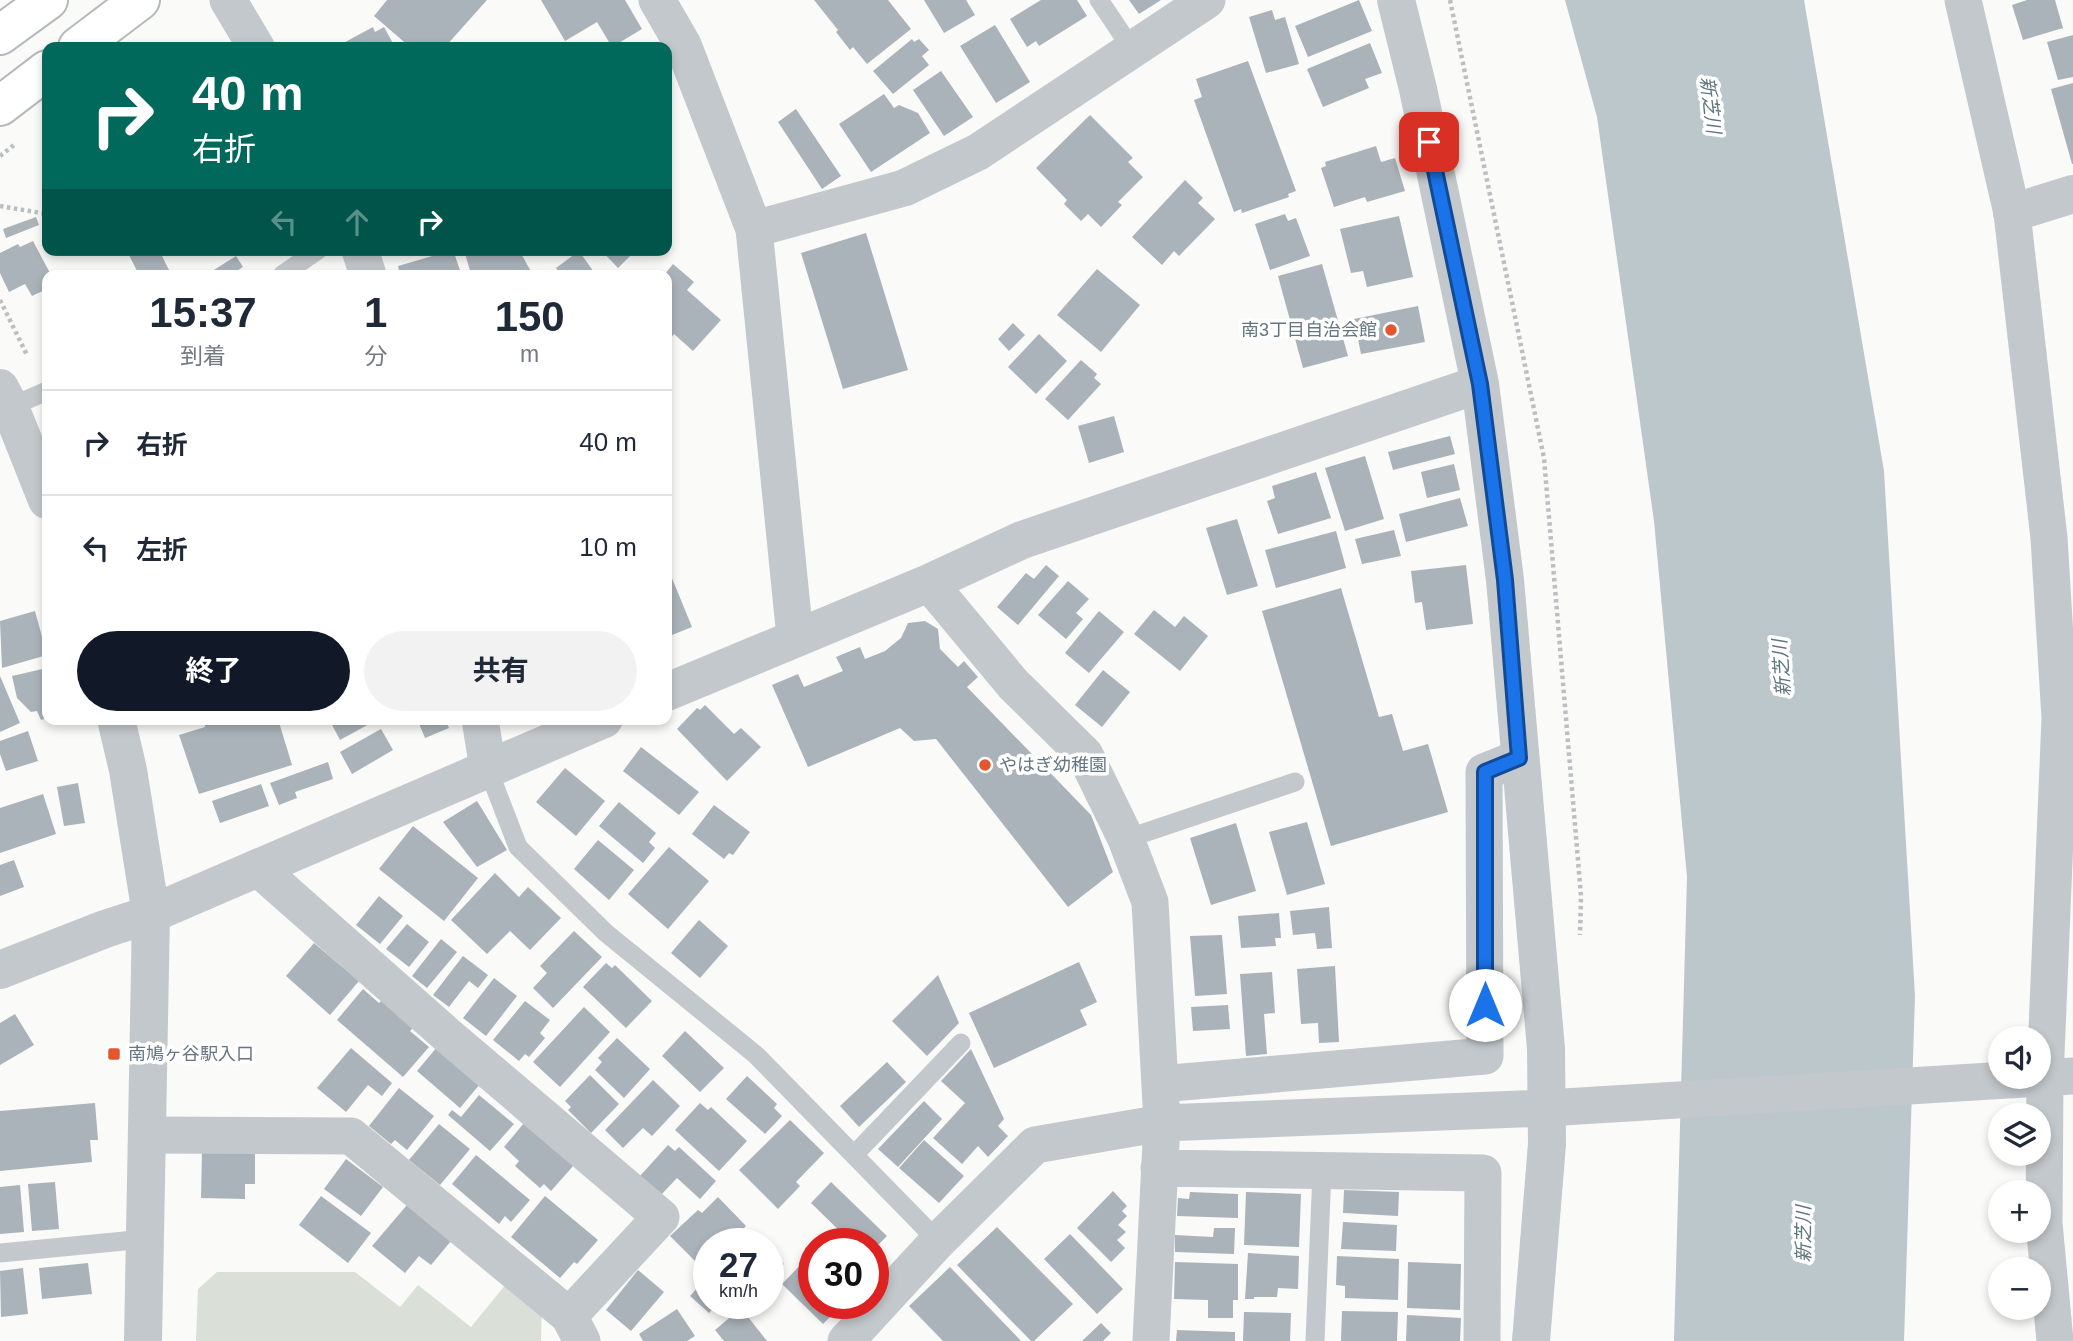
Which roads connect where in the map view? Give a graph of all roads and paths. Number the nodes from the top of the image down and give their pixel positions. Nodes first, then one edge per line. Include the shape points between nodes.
1 (48, 0) edge
2 (140, 0) edge
3 (228, 0) edge
4 (657, 0) edge
5 (1099, 0) edge
6 (1207, 0) edge
7 (1396, 0) edge
8 (1963, 0) edge
9 (0, 35) edge
10 (85, 42) edge
11 (253, 42) edge
12 (1132, 49) junction
13 (42, 74) edge
14 (0, 106) edge
15 (2073, 194) edge
16 (0, 206) edge
17 (42, 213) edge
18 (2012, 213) junction
19 (754, 229) junction
20 (309, 256) edge
21 (289, 270) edge
22 (0, 300) edge
23 (42, 384) edge
24 (1480, 384) junction
25 (42, 393) edge
26 (5, 398) edge
27 (42, 488) edge
28 (2061, 535) edge
29 (929, 583) junction
30 (794, 637) junction
31 (672, 690) edge
32 (2066, 720) edge
33 (117, 725) edge
34 (481, 725) edge
35 (590, 725) edge
36 (1519, 758) junction
37 (488, 769) junction
38 (1296, 782) dead end
39 (1126, 839) junction
40 (258, 868) junction
41 (151, 914) junction
42 (0, 970) edge
43 (961, 1043) dead end
44 (2059, 1077) edge
45 (1160, 1084) junction
46 (1547, 1108) junction
47 (1161, 1123) junction
48 (147, 1135) junction
49 (854, 1155) junction
50 (1159, 1168) junction
51 (1322, 1171) junction
52 (145, 1239) junction
53 (939, 1241) junction
54 (0, 1253) edge
55 (576, 1329) edge
56 (143, 1341) edge
57 (846, 1341) edge
58 (1151, 1341) edge
59 (1315, 1341) edge
60 (1482, 1341) edge
61 (1531, 1341) edge
62 (2055, 1341) edge

1 - 9 highway
2 - 10 highway
3 - 11 street
4 - 19 street via 683,46
5 - 12 lane
6 - 12 street
7 - 24 street
8 - 18 street
12 - 19 street via 978,152 904,188
13 - 14 highway
15 - 18 street
16 - 17 path
18 - 28 street
19 - 30 street
20 - 21 lane
22 - 23 path
24 - 29 street via 1022,540
24 - 36 street via 1505,580
25 - 26 lane
26 - 27 street
28 - 32 street
29 - 30 street
29 - 39 street via 1013,684 1085,755
30 - 31 street
32 - 44 street
33 - 41 street
34 - 37 street
35 - 37 street
36 - 45 street via 1485,772 1485,1056
36 - 46 street via 1546,1049
37 - 40 street
37 - 49 lane via 518,848 606,933 756,1055
38 - 39 lane
39 - 45 street via 1150,902
40 - 41 street
40 - 55 street via 661,1217
41 - 42 street
41 - 48 street
43 - 49 lane
44 - 46 street
44 - 62 street via 2044,1223
45 - 47 street
46 - 47 street
46 - 61 street
47 - 50 street
47 - 53 street via 1035,1144
48 - 52 street
48 - 55 street via 351,1136
49 - 53 lane
50 - 51 street
50 - 58 street
51 - 59 lane
51 - 60 street via 1483,1173
52 - 54 lane
52 - 56 street
53 - 57 street

